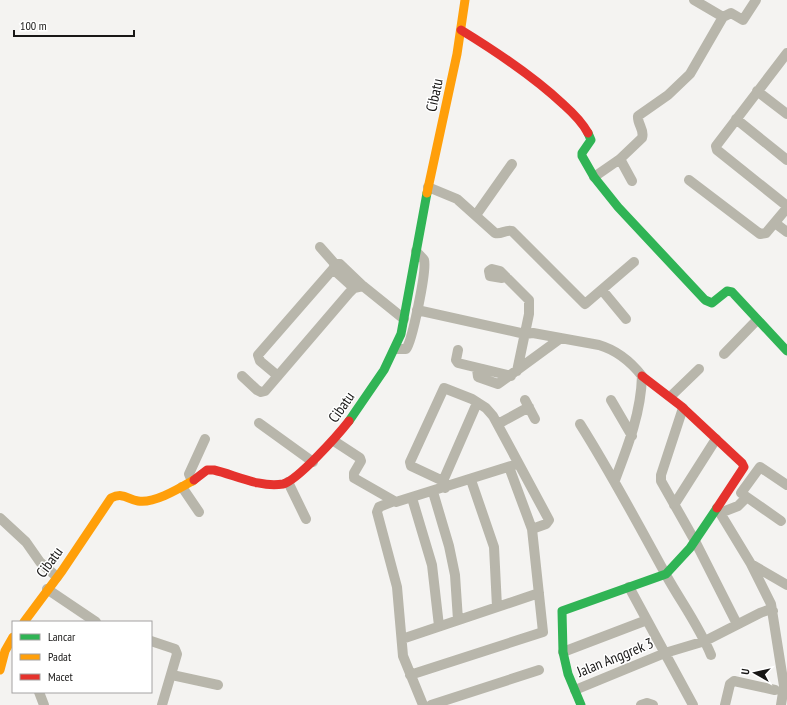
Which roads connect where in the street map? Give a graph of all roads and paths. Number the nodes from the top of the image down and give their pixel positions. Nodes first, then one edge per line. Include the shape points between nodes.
1 (466, 0) edge
2 (694, 0) edge
3 (756, 0) edge
4 (723, 17) junction
5 (461, 30) junction
6 (787, 52) edge
7 (783, 67) edge
8 (757, 91) junction
9 (787, 114) edge
10 (736, 119) junction
11 (620, 159) junction
12 (787, 160) edge
13 (512, 164) dead end
14 (594, 177) junction
15 (689, 180) dead end
16 (632, 181) dead end
17 (428, 187) junction
18 (787, 207) edge
19 (476, 215) junction
20 (775, 223) junction
21 (787, 232) edge
22 (320, 247) dead end
23 (416, 251) junction
24 (634, 262) dead end
25 (334, 266) junction
26 (506, 277) dead end
27 (358, 287) junction
28 (602, 290) junction
29 (418, 307) junction
30 (404, 319) junction
31 (626, 320) dead end
32 (757, 320) junction
33 (528, 331) junction
34 (561, 338) junction
35 (396, 349) junction
36 (458, 350) dead end
37 (787, 351) edge
38 (724, 354) dead end
39 (699, 369) dead end
40 (514, 374) junction
41 (242, 376) dead end
42 (278, 376) junction
43 (642, 376) junction
44 (671, 396) junction
45 (612, 400) dead end
46 (477, 403) junction
47 (683, 408) junction
48 (535, 419) dead end
49 (259, 423) dead end
50 (498, 424) junction
51 (580, 424) dead end
52 (632, 436) junction
53 (205, 439) dead end
54 (716, 439) junction
55 (334, 441) junction
56 (313, 462) junction
57 (514, 466) junction
58 (471, 480) junction
59 (615, 480) junction
60 (192, 481) junction
61 (288, 482) junction
62 (444, 484) junction
63 (787, 485) edge
64 (182, 486) junction
65 (433, 492) junction
66 (412, 498) junction
67 (746, 498) junction
68 (394, 501) junction
69 (674, 505) junction
70 (719, 510) junction
71 (199, 512) dead end
72 (0, 518) edge
73 (306, 519) dead end
74 (781, 521) dead end
75 (532, 529) junction
76 (694, 541) junction
77 (751, 564) junction
78 (666, 574) junction
79 (57, 578) junction
80 (787, 585) edge
81 (629, 587) junction
82 (47, 589) junction
83 (539, 593) junction
84 (497, 607) junction
85 (772, 611) junction
86 (458, 620) junction
87 (647, 620) junction
88 (25, 621) edge
89 (92, 621) edge
90 (737, 624) junction
91 (439, 626) junction
92 (402, 639) junction
93 (12, 641) edge
94 (152, 641) edge
95 (705, 641) junction
96 (563, 652) junction
97 (665, 653) junction
98 (711, 655) dead end
99 (0, 670) edge
100 (539, 670) dead end
101 (172, 675) junction
102 (410, 675) junction
103 (218, 685) dead end
104 (575, 690) junction
105 (782, 692) edge
106 (39, 693) edge
107 (44, 705) edge
108 (162, 705) edge
109 (423, 705) edge
110 (431, 705) edge
111 (581, 705) edge
112 (641, 705) edge
113 (653, 705) edge
114 (693, 705) edge
115 (725, 705) edge
116 (781, 705) edge

1 - 5 street, Cibatu
2 - 4 street
3 - 4 street via 745,20 731,14
4 - 11 street via 690,74 668,95 638,116 643,136
5 - 14 street via 524,70 584,125 592,140 582,156
5 - 17 street, Cibatu
6 - 7 street
7 - 8 street
8 - 9 street
8 - 10 street
10 - 12 street
10 - 18 street via 717,143 717,150
11 - 14 street
11 - 16 street
13 - 19 street
14 - 32 street via 660,255 705,300 712,303 727,291 732,292
15 - 20 street via 760,234 766,233
17 - 19 street via 457,199
17 - 23 street, Cibatu
18 - 20 street
19 - 28 street via 495,233 512,232 582,303 587,303
20 - 21 street
22 - 25 street
23 - 29 street via 422,257 424,265
23 - 30 street, Cibatu
24 - 28 street
25 - 27 street via 340,264
25 - 42 street via 258,355 260,361
26 - 33 street via 529,300
27 - 30 street
27 - 42 street
28 - 31 street
29 - 33 street
29 - 35 street via 410,343 406,349
30 - 35 street, Cibatu
32 - 37 street
32 - 38 street
33 - 34 street
33 - 40 street
34 - 40 street
34 - 43 street via 608,348
35 - 55 street, Cibatu
36 - 40 street via 456,362 477,369
39 - 44 street
41 - 42 street via 261,392 265,391
43 - 44 street
43 - 52 street via 640,405
44 - 47 street
45 - 52 street
46 - 50 street via 486,408
46 - 62 street
46 - 62 street via 447,388 443,389 410,462 411,466
47 - 54 street
47 - 69 street via 660,475
48 - 50 street via 527,403
49 - 56 street
50 - 57 street
51 - 59 street
52 - 59 street
53 - 60 street via 189,474
54 - 69 street
54 - 70 street via 744,467
55 - 56 street, Cibatu
55 - 68 street via 360,458 354,478
56 - 61 street, Cibatu
57 - 58 street
57 - 75 street
57 - 75 street via 549,520 546,524
58 - 62 street
58 - 84 street via 494,548
59 - 78 street
60 - 61 street, Cibatu via 210,469 273,484
60 - 64 street, Cibatu
61 - 73 street
62 - 65 street
63 - 67 street via 760,468 740,493
64 - 71 street
64 - 79 street, Cibatu via 147,501 138,501 117,494 111,498
65 - 66 street
65 - 86 street via 455,575
66 - 68 street
66 - 91 street via 432,565
67 - 70 street via 738,506
67 - 74 street
68 - 92 street via 379,507 377,512 397,588
69 - 76 street
70 - 76 street
70 - 77 street
72 - 79 street via 26,542 40,562
75 - 83 street
76 - 78 street
76 - 90 street
77 - 80 street
77 - 85 street via 765,589
78 - 81 street
78 - 95 street
79 - 82 street, Cibatu
81 - 87 street
81 - 96 street via 562,611
82 - 88 street, Cibatu
82 - 89 street
83 - 84 street
83 - 102 street via 543,632
84 - 86 street
85 - 90 street, Jalan Anggrek 3 via 768,610
85 - 105 street
86 - 91 street
87 - 96 street
87 - 97 street
90 - 95 street, Jalan Anggrek 3
91 - 92 street
92 - 102 street via 403,656
93 - 99 street
94 - 101 street via 175,649 177,654
95 - 97 street, Jalan Anggrek 3
95 - 98 street
96 - 104 street
97 - 104 street, Jalan Anggrek 3
97 - 114 street
100 - 110 street
101 - 103 street
101 - 108 street
102 - 109 street
104 - 111 street
105 - 115 street via 734,681 730,684
105 - 116 street
106 - 107 street
112 - 113 street

